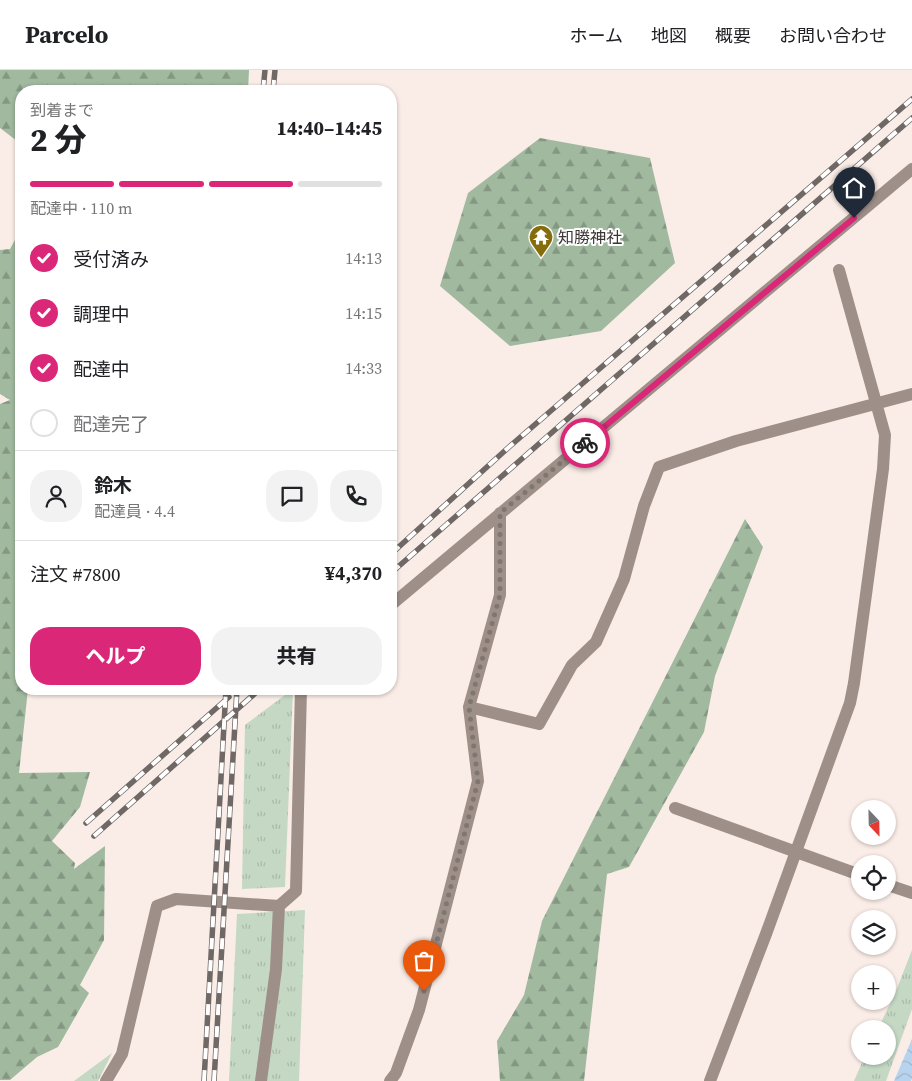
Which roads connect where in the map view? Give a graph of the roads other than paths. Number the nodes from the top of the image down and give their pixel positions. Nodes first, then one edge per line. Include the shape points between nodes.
1 (912, 169) edge
2 (839, 270) dead end
3 (912, 394) edge
4 (877, 403) junction
5 (500, 513) junction
6 (397, 600) edge
7 (301, 695) edge
8 (469, 707) junction
9 (675, 808) dead end
10 (794, 851) junction
11 (851, 872) edge
12 (896, 888) edge
13 (912, 893) edge
14 (279, 906) junction
15 (106, 1081) edge
16 (261, 1081) edge
17 (390, 1081) edge
18 (710, 1081) edge

1 - 5 street
2 - 4 street
3 - 4 street
4 - 8 street via 736,441 659,468 644,506 624,579 596,642 572,665 539,724
4 - 10 street via 885,435 883,469 854,683 850,703
5 - 6 street
5 - 8 street via 500,595
7 - 14 street via 296,890
8 - 17 street via 478,781 419,1010 396,1073
9 - 10 street
10 - 11 street
10 - 18 street
12 - 13 street
14 - 15 street via 176,899 157,906 122,1054
14 - 16 street via 276,969

